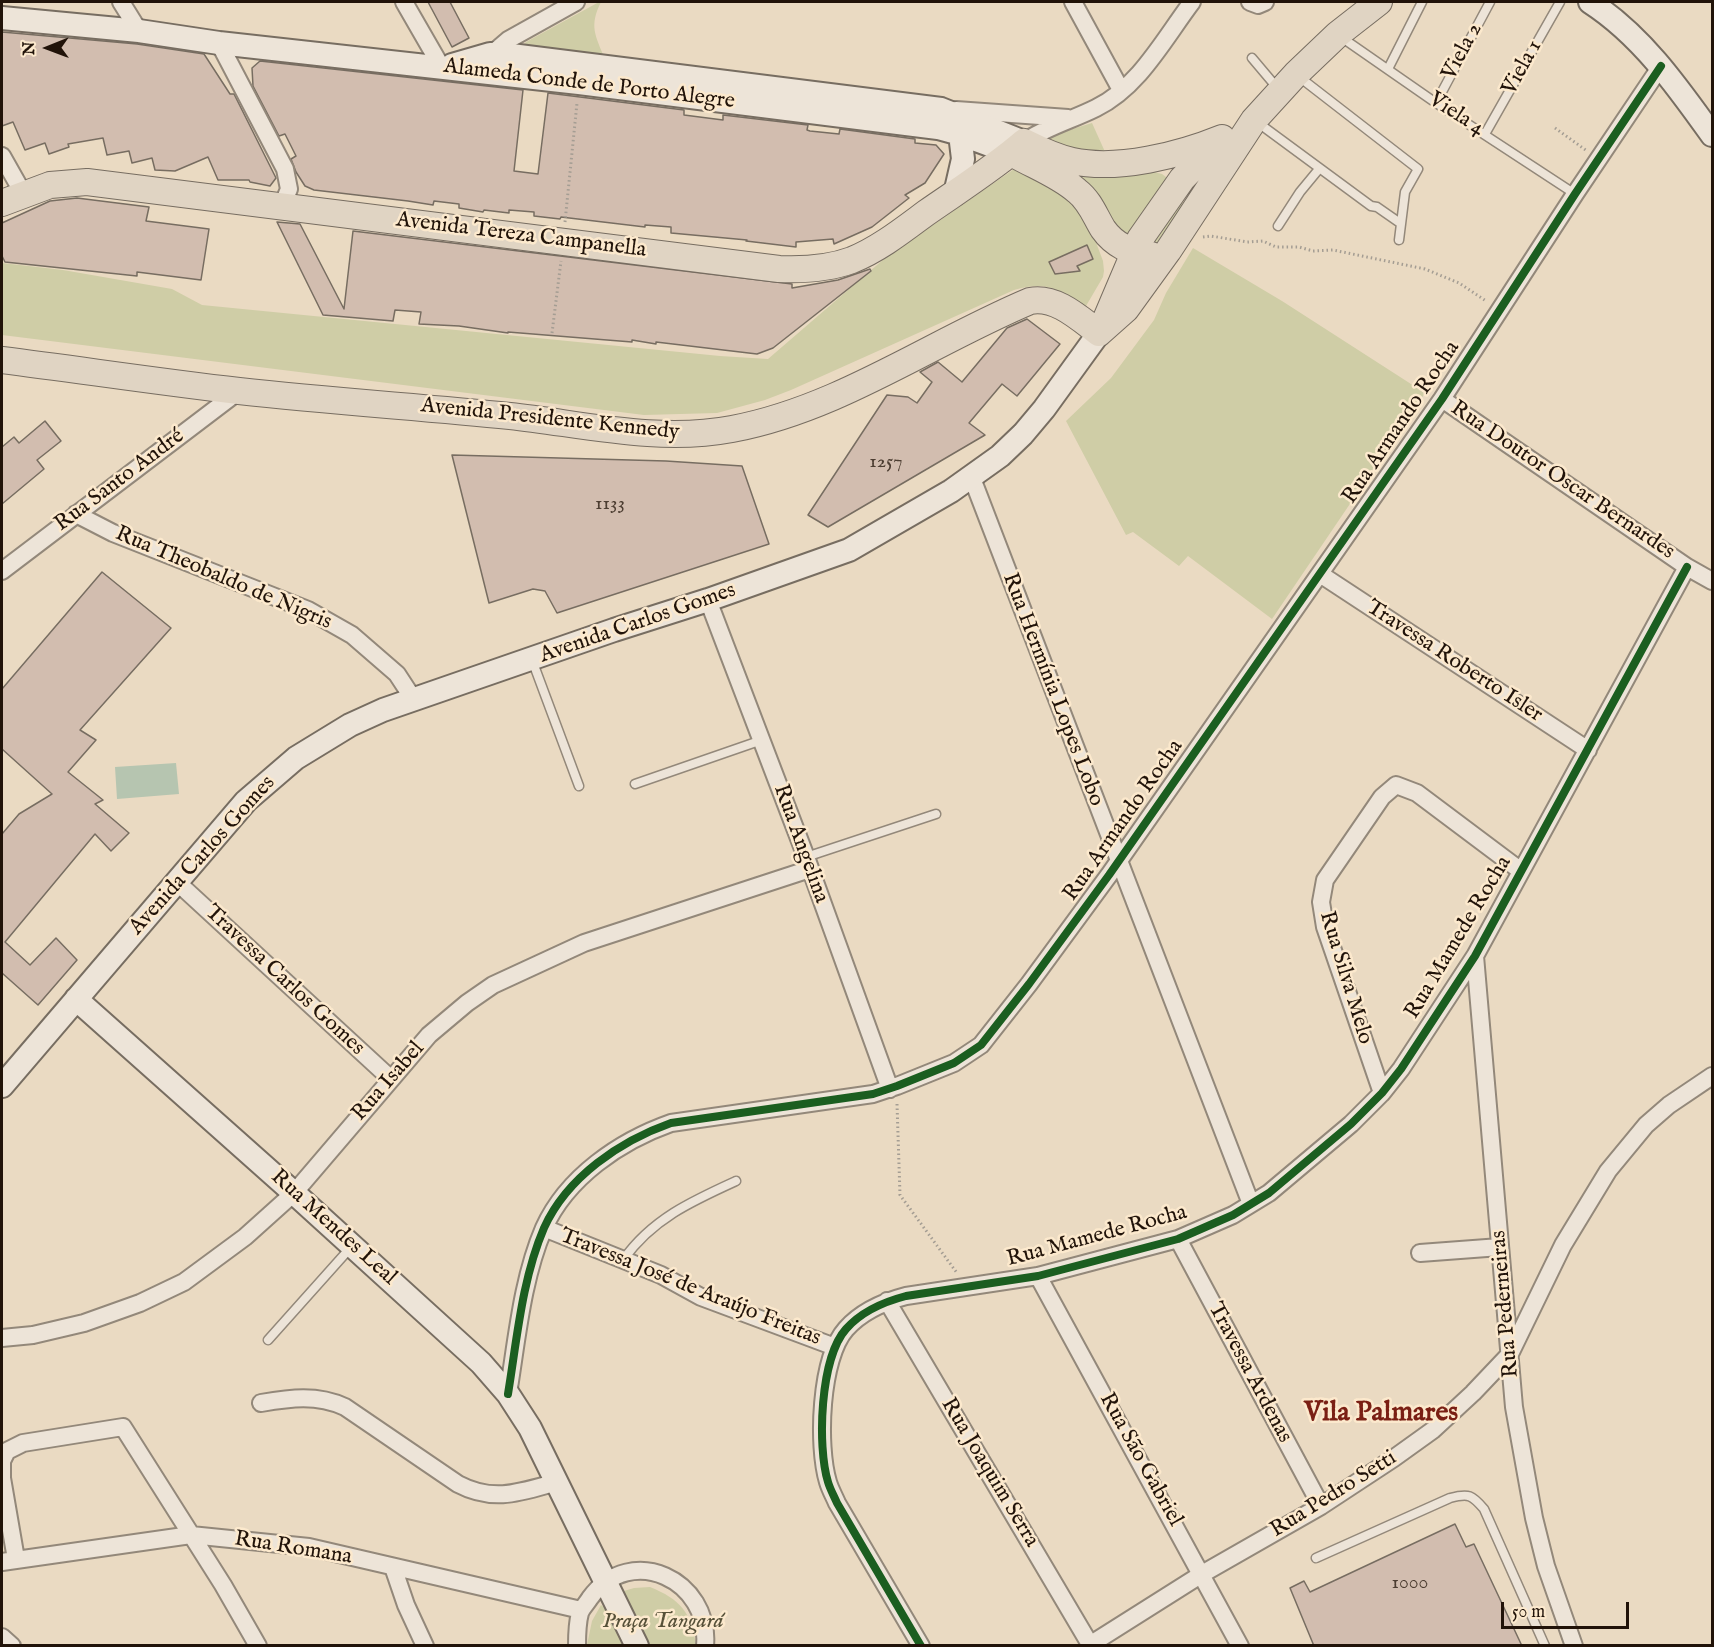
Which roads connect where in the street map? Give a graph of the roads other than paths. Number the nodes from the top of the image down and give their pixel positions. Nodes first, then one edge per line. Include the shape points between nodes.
1 (121, 2) edge
2 (404, 2) edge
3 (576, 2) edge
4 (1073, 2) edge
5 (1192, 2) edge
6 (1250, 2) edge
7 (1265, 2) edge
8 (1379, 2) edge
9 (1422, 2) edge
10 (1490, 2) edge
11 (1560, 2) edge
12 (1590, 2) edge
13 (2, 18) edge
14 (139, 31) junction
15 (1338, 34) junction
16 (219, 43) junction
17 (1252, 58) dead end
18 (484, 63) junction
19 (1660, 66) junction
20 (442, 68) junction
21 (1388, 69) junction
22 (1288, 82) junction
23 (1121, 90) junction
24 (1436, 103) junction
25 (941, 109) junction
26 (1072, 118) junction
27 (1254, 120) junction
28 (960, 134) junction
29 (1485, 134) junction
30 (1713, 135) edge
31 (1222, 138) junction
32 (1018, 148) junction
33 (2, 156) edge
34 (1148, 159) junction
35 (1319, 169) junction
36 (1182, 179) junction
37 (956, 194) junction
38 (1575, 194) junction
39 (13, 199) edge
40 (282, 206) junction
41 (1400, 223) junction
42 (1278, 226) dead end
43 (1197, 227) junction
44 (1104, 231) junction
45 (1398, 240) dead end
46 (1168, 251) junction
47 (1134, 252) junction
48 (1115, 298) junction
49 (1099, 333) junction
50 (2, 360) edge
51 (239, 391) junction
52 (1442, 399) junction
53 (972, 478) junction
54 (76, 514) junction
55 (1687, 567) junction
56 (2, 571) edge
57 (1320, 574) junction
58 (1713, 581) edge
59 (708, 600) junction
60 (532, 660) junction
61 (414, 700) junction
62 (762, 741) junction
63 (1588, 750) junction
64 (635, 784) dead end
65 (579, 786) dead end
66 (936, 814) dead end
67 (1118, 861) junction
68 (808, 863) junction
69 (1521, 871) junction
70 (178, 883) junction
71 (1475, 956) junction
72 (76, 999) junction
73 (1713, 1076) edge
74 (391, 1079) junction
75 (2, 1086) edge
76 (894, 1088) junction
77 (1382, 1093) junction
78 (736, 1181) dead end
79 (294, 1192) junction
80 (1251, 1203) junction
81 (544, 1228) junction
82 (1178, 1239) junction
83 (352, 1245) junction
84 (1500, 1247) junction
85 (1420, 1253) dead end
86 (623, 1260) junction
87 (1038, 1276) junction
88 (887, 1301) junction
89 (2, 1338) edge
90 (268, 1340) dead end
91 (835, 1347) junction
92 (1510, 1354) junction
93 (508, 1394) junction
94 (261, 1403) dead end
95 (557, 1482) junction
96 (1321, 1506) junction
97 (191, 1535) junction
98 (1316, 1558) dead end
99 (9, 1560) edge
100 (393, 1567) junction
101 (1202, 1574) junction
102 (606, 1582) junction
103 (581, 1610) junction
104 (2, 1637) edge
105 (1090, 1645) edge
106 (12, 1646) edge
107 (258, 1646) edge
108 (425, 1646) edge
109 (577, 1646) edge
110 (637, 1646) edge
111 (705, 1646) edge
112 (921, 1646) edge
113 (1240, 1646) edge
114 (1545, 1646) edge
115 (1574, 1646) edge

1 - 14 street
2 - 20 street
3 - 18 street via 507,40
4 - 23 street
5 - 23 street via 1142,70
6 - 7 street
8 - 15 main road
9 - 21 lane
10 - 24 lane, Viela 2
11 - 29 lane, Viela 1
12 - 19 main road via 1626,30
13 - 14 main road, Alameda Conde de Porto Alegre
14 - 16 main road, Alameda Conde de Porto Alegre
15 - 21 lane, Viela 4
15 - 22 main road
16 - 20 main road, Alameda Conde de Porto Alegre
16 - 40 street via 285,170 289,189
17 - 22 lane
18 - 20 main road
18 - 25 main road
18 - 28 main road, Alameda Conde de Porto Alegre via 579,83 929,126
19 - 30 main road
19 - 38 street, Rua Armando Rocha
21 - 24 lane, Viela 4
22 - 27 main road
22 - 41 lane via 1418,169 1405,192
23 - 26 street via 1096,108
24 - 29 lane, Viela 4
25 - 26 street
25 - 32 main road
26 - 32 street via 1042,131
27 - 31 main road
27 - 35 lane
27 - 43 main road
28 - 32 main road, Alameda Conde de Porto Alegre
28 - 37 main road via 963,159
29 - 38 lane, Viela 4
31 - 34 main road via 1179,154
31 - 36 main road, Avenida Carlos Gomes
32 - 34 main road via 1074,161
32 - 37 main road, Avenida Tereza Campanella
32 - 44 main road, Alameda Conde de Porto Alegre via 1078,192
33 - 39 street
34 - 36 main road via 1163,164
35 - 41 lane
35 - 42 lane
36 - 43 main road
36 - 47 main road, Avenida Carlos Gomes
37 - 40 main road, Avenida Tereza Campanella via 867,253 808,270
38 - 52 street, Rua Armando Rocha
39 - 40 main road, Avenida Tereza Campanella via 50,185 87,182
41 - 45 lane
43 - 46 main road
44 - 47 main road, Alameda Conde de Porto Alegre
44 - 48 main road via 1111,253
46 - 47 main road via 1150,255
46 - 49 main road via 1126,309
47 - 48 main road, Avenida Carlos Gomes
48 - 49 main road, Avenida Carlos Gomes
49 - 51 main road, Avenida Presidente Kennedy via 1059,305 1048,300 1030,301 842,394 757,424 696,434 638,433 513,416
49 - 53 main road, Avenida Carlos Gomes via 1023,434
50 - 51 main road, Avenida Presidente Kennedy
51 - 54 street, Rua Santo André
52 - 55 street, Rua Doutor Oscar Bernardes
52 - 57 street, Rua Armando Rocha
53 - 59 main road, Avenida Carlos Gomes via 849,550
53 - 67 street, Rua Hermínia Lopes Lobo
54 - 56 street, Rua Santo André
54 - 61 street, Rua Theobaldo de Nigris via 113,533 308,610 352,635 397,674
55 - 58 street, Rua Doutor Oscar Bernardes
55 - 63 street, Rua Mamede Rocha
57 - 63 street, Travessa Roberto Isler
57 - 67 street, Rua Armando Rocha
59 - 60 main road, Avenida Carlos Gomes
59 - 62 street, Rua Angelina
60 - 61 main road, Avenida Carlos Gomes
60 - 65 lane
61 - 70 main road, Avenida Carlos Gomes via 350,725 296,758 246,801
62 - 64 lane
62 - 68 street, Rua Angelina
63 - 69 street, Rua Mamede Rocha
66 - 68 lane
67 - 76 street, Rua Armando Rocha via 981,1045 954,1063
67 - 80 street, Rua Hermínia Lopes Lobo
68 - 74 street, Rua Isabel via 584,943 493,985 429,1035
68 - 76 street, Rua Angelina
69 - 71 street, Rua Mamede Rocha
69 - 77 street, Rua Silva Melo via 1417,793 1396,785 1382,797 1325,880 1321,902 1325,927
70 - 72 main road, Avenida Carlos Gomes
70 - 74 street, Travessa Carlos Gomes
71 - 77 street, Rua Mamede Rocha
71 - 84 street, Rua Pederneiras
72 - 75 main road, Avenida Carlos Gomes
72 - 79 main road, Rua Mendes Leal
73 - 92 street, Rua Pedro Setti via 1646,1125 1608,1171 1563,1245
74 - 79 street, Rua Isabel
76 - 81 street, Rua Armando Rocha via 686,1120 650,1131 582,1176 557,1205
77 - 80 street, Rua Mamede Rocha via 1269,1193
78 - 86 lane via 699,1198 649,1230
79 - 83 main road, Rua Mendes Leal
79 - 89 street, Rua Isabel via 245,1237 184,1282 141,1303 84,1323
80 - 82 street, Rua Mamede Rocha
81 - 86 street, Travessa José de Araújo Freitas
81 - 93 street, Rua Armando Rocha via 530,1269
82 - 87 street, Rua Mamede Rocha
82 - 96 street, Travessa Ardenas
83 - 90 lane
83 - 93 main road, Rua Mendes Leal via 481,1363
84 - 85 street
84 - 92 street, Rua Pederneiras
86 - 91 street, Travessa José de Araújo Freitas via 662,1275 701,1297
87 - 88 street, Rua Mamede Rocha
87 - 101 street, Rua São Gabriel
88 - 91 street, Rua Mamede Rocha via 845,1330
88 - 105 street, Rua Joaquim Serra
91 - 112 street, Rua Mamede Rocha via 822,1407 822,1448 828,1482
92 - 96 street, Rua Pedro Setti via 1433,1430
92 - 115 street, Rua Pederneiras via 1514,1407 1534,1518 1555,1596
93 - 95 main road, Rua Mendes Leal
94 - 95 street via 299,1398 331,1401 471,1491 515,1494
95 - 102 main road, Rua Mendes Leal
96 - 101 street, Rua Pedro Setti
97 - 99 street, Rua Romana
97 - 99 street via 123,1427 23,1443 7,1451 2,1461 2,1478
97 - 100 street, Rua Romana via 309,1546
97 - 107 street
98 - 114 lane via 1465,1494 1484,1509
100 - 103 street, Rua Romana
100 - 108 street via 405,1605
101 - 105 street, Rua Pedro Setti
101 - 113 street, Rua São Gabriel
102 - 103 street
102 - 110 main road, Rua Mendes Leal
102 - 111 street via 635,1571 656,1572 675,1580 702,1611
103 - 109 street
104 - 106 street

